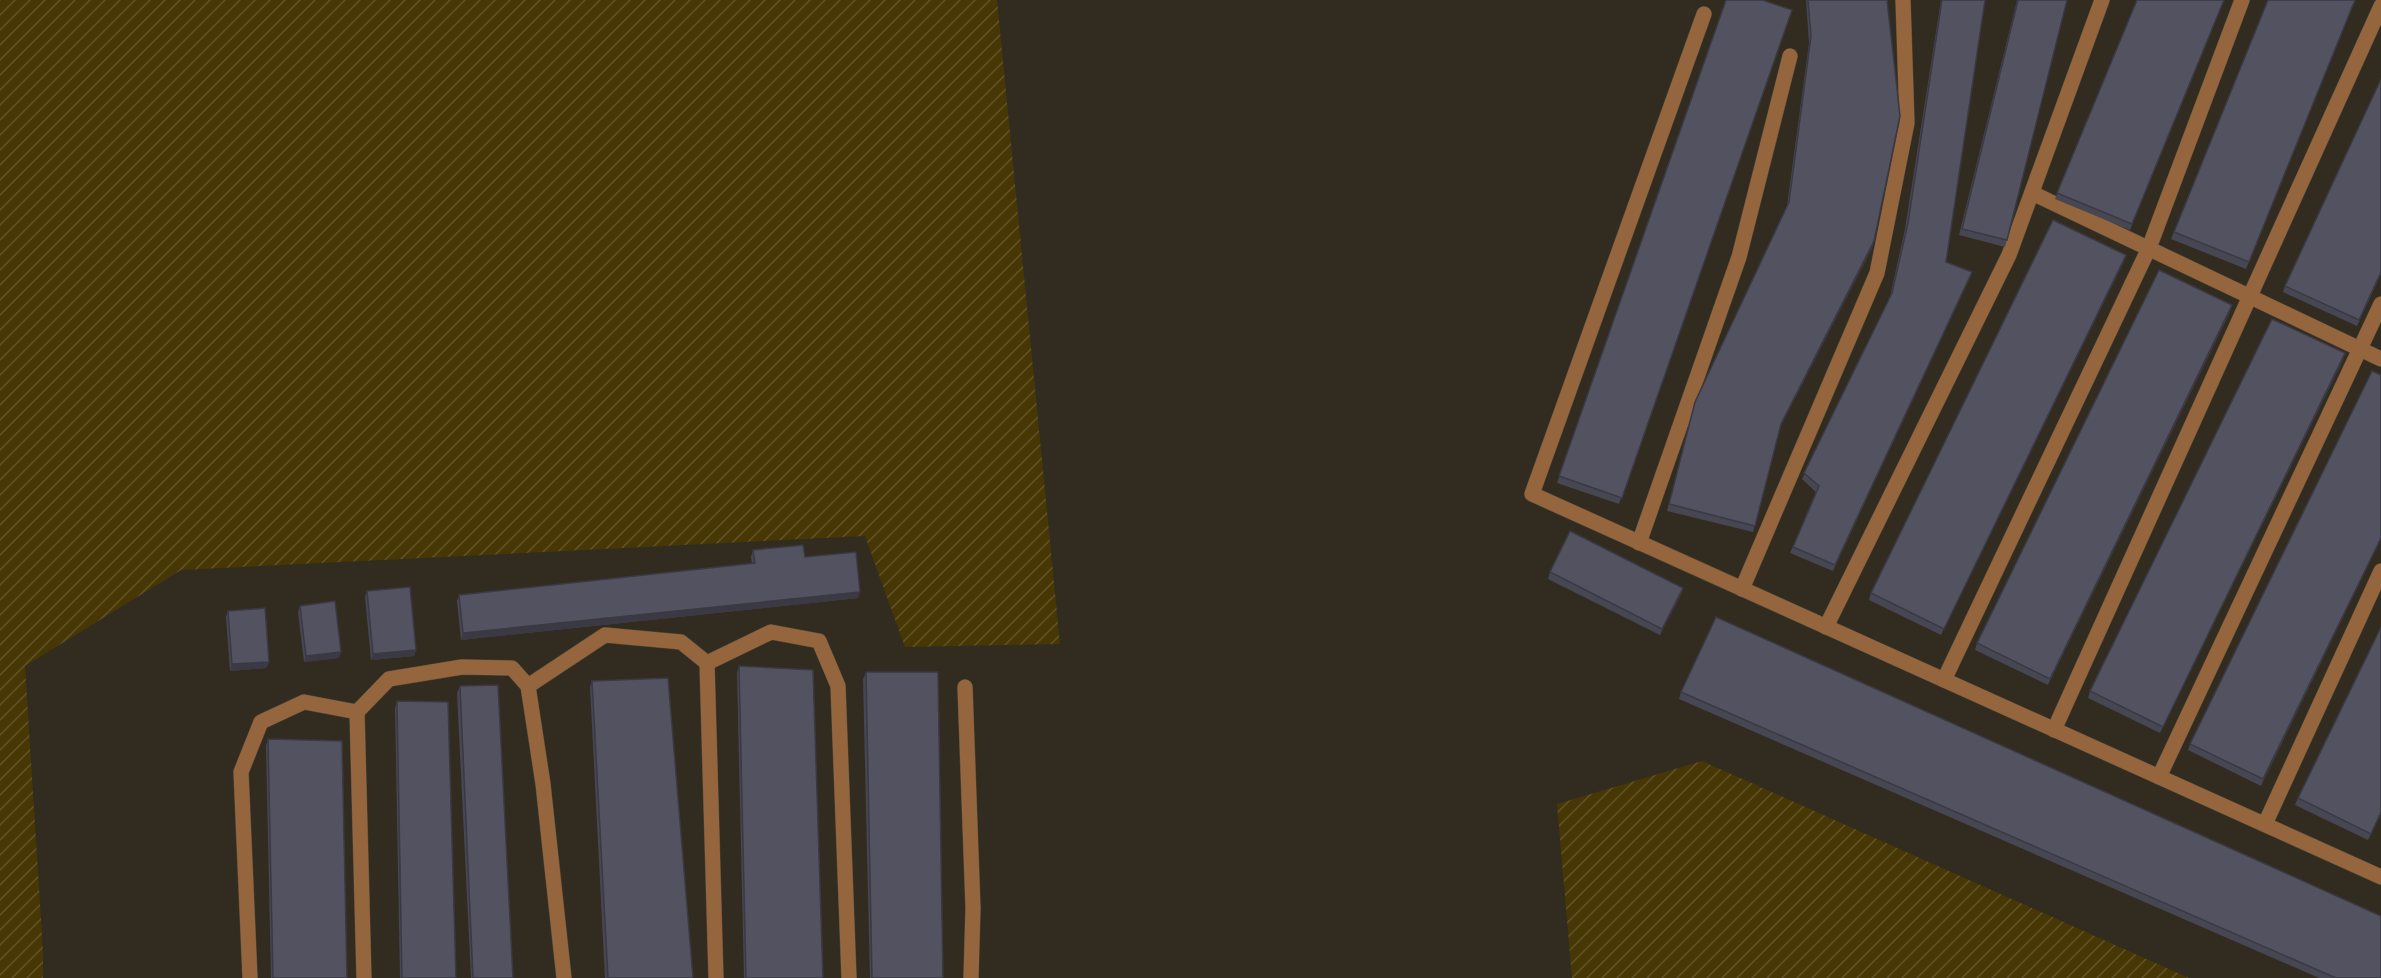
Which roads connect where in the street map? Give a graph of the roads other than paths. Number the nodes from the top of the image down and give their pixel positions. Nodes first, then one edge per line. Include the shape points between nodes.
1 (1903, 0) edge
2 (2102, 0) edge
3 (2242, 0) edge
4 (2381, 6) edge
5 (1704, 14) dead end
6 (1790, 56) dead end
7 (2032, 193) junction
8 (2149, 248) junction
9 (2250, 297) junction
10 (2381, 304) edge
11 (2360, 349) junction
12 (2381, 359) edge
13 (1639, 543) junction
14 (2381, 571) edge
15 (1742, 589) junction
16 (1826, 627) junction
17 (707, 663) junction
18 (1944, 680) junction
19 (528, 686) junction
20 (965, 687) dead end
21 (357, 712) junction
22 (2054, 729) junction
23 (2159, 777) junction
24 (2265, 824) junction
25 (2379, 871) edge
26 (250, 978) edge
27 (364, 978) edge
28 (564, 978) edge
29 (716, 978) edge
30 (849, 978) edge
31 (971, 978) edge

1 - 15 lane via 1907,123 1878,273
2 - 7 lane
3 - 8 lane
4 - 9 lane
5 - 13 lane via 1532,495
6 - 13 lane via 1739,257
7 - 8 lane
7 - 16 lane via 2009,255
8 - 9 lane
8 - 18 lane
9 - 11 lane
9 - 22 lane
10 - 11 lane
11 - 12 lane
11 - 23 lane
13 - 15 lane
14 - 24 lane
15 - 16 lane
16 - 18 lane
17 - 19 lane via 681,642 605,635
17 - 29 lane
17 - 30 lane via 771,632 819,641 838,686
18 - 22 lane
19 - 21 lane via 512,668 462,667 389,679
19 - 28 lane
20 - 31 lane via 973,908
21 - 26 lane via 304,702 261,722 241,772
21 - 27 lane
22 - 23 lane
23 - 24 lane
24 - 25 lane

